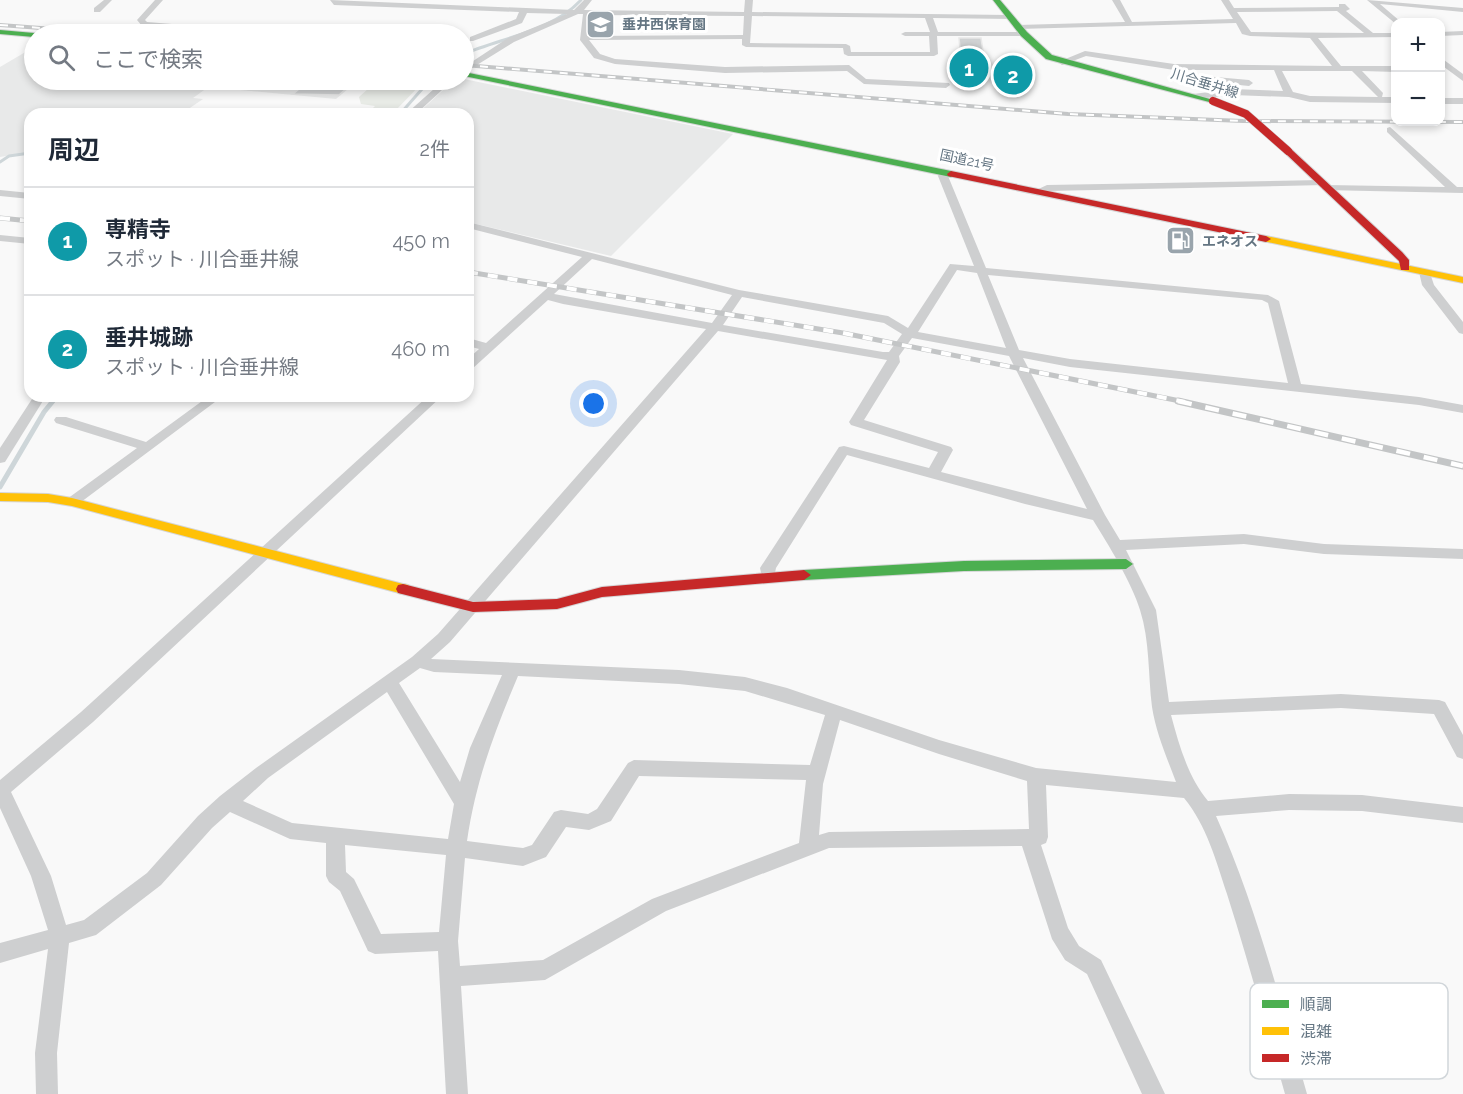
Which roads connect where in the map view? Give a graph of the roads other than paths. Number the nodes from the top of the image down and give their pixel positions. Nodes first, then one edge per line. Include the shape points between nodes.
1 (108, 0) edge
2 (159, 0) edge
3 (334, 0) edge
4 (419, 0) edge
5 (588, 0) edge
6 (749, 0) edge
7 (996, 0) edge
8 (1116, 0) edge
9 (1225, 0) edge
10 (639, 1) edge
11 (1372, 1) edge
12 (412, 6) junction
13 (97, 10) dead end
14 (524, 10) junction
15 (1231, 10) junction
16 (1463, 10) edge
17 (571, 12) junction
18 (587, 12) junction
19 (635, 13) junction
20 (747, 14) junction
21 (928, 17) junction
22 (1290, 18) dead end
23 (1392, 18) edge
24 (1237, 20) junction
25 (145, 24) edge
26 (1130, 24) junction
27 (685, 25) junction
28 (1017, 26) junction
29 (0, 32) edge
30 (935, 33) junction
31 (1463, 33) edge
32 (24, 34) edge
33 (905, 34) dead end
34 (1391, 34) edge
35 (1445, 34) edge
36 (1371, 35) junction
37 (474, 36) edge
38 (1312, 36) junction
39 (746, 37) junction
40 (474, 38) edge
41 (583, 38) junction
42 (511, 40) junction
43 (474, 61) edge
44 (1062, 62) junction
45 (1445, 62) edge
46 (1277, 68) junction
47 (1339, 69) junction
48 (1355, 69) junction
49 (1391, 69) edge
50 (1458, 70) edge
51 (474, 76) edge
52 (1463, 78) edge
53 (1204, 79) dead end
54 (946, 85) dead end
55 (438, 90) edge
56 (1287, 90) junction
57 (1380, 95) dead end
58 (1196, 96) junction
59 (1391, 100) edge
60 (1445, 101) edge
61 (1463, 101) edge
62 (418, 108) edge
63 (1390, 130) dead end
64 (944, 172) junction
65 (1324, 185) junction
66 (1458, 190) edge
67 (1037, 192) junction
68 (0, 193) edge
69 (24, 195) edge
70 (474, 226) edge
71 (0, 238) edge
72 (24, 240) edge
73 (590, 255) junction
74 (1405, 268) junction
75 (982, 271) junction
76 (1425, 272) junction
77 (1463, 280) edge
78 (739, 293) junction
79 (545, 295) junction
80 (715, 327) junction
81 (1463, 330) edge
82 (910, 334) junction
83 (474, 344) edge
84 (488, 348) junction
85 (1015, 355) junction
86 (893, 356) junction
87 (474, 361) edge
88 (1296, 388) junction
89 (36, 402) edge
90 (209, 402) edge
91 (430, 402) edge
92 (1463, 409) edge
93 (61, 420) dead end
94 (149, 447) junction
95 (0, 459) edge
96 (933, 474) junction
97 (3, 497) edge
98 (72, 502) junction
99 (1098, 516) junction
100 (1116, 545) junction
101 (265, 554) junction
102 (1463, 554) edge
103 (1126, 564) junction
104 (768, 578) junction
105 (474, 607) junction
106 (418, 661) junction
107 (512, 671) junction
108 (389, 681) junction
109 (1161, 709) junction
110 (834, 712) junction
111 (1463, 752) edge
112 (818, 773) junction
113 (1036, 776) junction
114 (1, 789) edge
115 (1189, 791) junction
116 (226, 802) junction
117 (462, 803) junction
118 (1204, 809) junction
119 (1463, 815) edge
120 (335, 836) junction
121 (1029, 837) junction
122 (456, 848) junction
123 (808, 848) junction
124 (60, 937) junction
125 (448, 941) junction
126 (0, 953) edge
127 (451, 979) junction
128 (1264, 983) edge
129 (1292, 1079) edge
130 (47, 1094) edge
131 (457, 1094) edge
132 (1154, 1094) edge
133 (1296, 1094) edge

1 - 13 street
2 - 25 street via 141,20
3 - 12 street
4 - 12 street
5 - 17 street
6 - 20 street
7 - 28 main road, 川合垂井線
8 - 26 street
9 - 15 street
10 - 19 street
11 - 16 street via 1427,10
11 - 23 street
12 - 14 street
14 - 17 street
14 - 37 street via 519,21
15 - 24 street
15 - 36 street via 1340,8
17 - 18 street
17 - 42 street
18 - 19 street
18 - 41 street
19 - 27 street via 673,10
20 - 21 street via 885,11
20 - 27 street
20 - 39 street
21 - 28 street
21 - 30 street
22 - 24 street
24 - 26 street
24 - 38 street via 1250,34
26 - 28 street
27 - 39 street
27 - 41 street
28 - 30 street
28 - 44 main road, 川合垂井線 via 1043,53
29 - 32 main road
30 - 33 street
30 - 39 street via 934,54 848,54 846,46 746,45
31 - 35 street
34 - 36 street
36 - 38 street
38 - 47 street
40 - 42 street
41 - 54 street via 597,56 615,62 725,70 849,68 864,81
42 - 43 street
44 - 46 street via 1086,53 1174,67
44 - 58 main road, 川合垂井線
45 - 50 street
46 - 47 street
46 - 56 street
47 - 48 street
48 - 49 street
48 - 57 street
50 - 52 street
51 - 64 main road, 国道21号
53 - 56 street
55 - 62 street
56 - 58 street
56 - 59 street via 1310,99
58 - 65 main road, 川合垂井線, bridge via 1246,114
60 - 61 street
63 - 66 street
64 - 67 main road, 国道21号
64 - 75 street
65 - 66 street
65 - 67 street via 1047,188
65 - 74 main road, 川合垂井線 via 1404,260
67 - 74 main road, 国道21号
68 - 69 street
70 - 73 street
71 - 72 street
73 - 78 street
73 - 79 street
74 - 76 main road, 国道21号
75 - 82 street via 954,266
75 - 85 street
75 - 88 street via 1264,297 1273,301
76 - 77 main road, 国道21号
76 - 81 street via 1428,285
78 - 80 street
78 - 82 street via 888,320
79 - 80 street
79 - 84 street
80 - 86 street
80 - 105 street
82 - 85 street
82 - 86 street
83 - 84 street
84 - 87 street
85 - 88 street
85 - 99 street
86 - 96 street via 894,362 856,422 946,450
88 - 92 street
89 - 95 street
90 - 94 street
91 - 101 street
93 - 94 street
94 - 98 street
96 - 99 street
96 - 104 street via 844,450 768,568
97 - 98 main road
98 - 101 main road
99 - 100 street
100 - 102 street via 1244,539 1324,549
100 - 103 street
101 - 105 main road
101 - 114 street via 87,717
103 - 104 main road via 964,566
103 - 109 street via 1148,610
104 - 105 main road via 602,592 557,604
105 - 106 street
106 - 107 street via 434,666
106 - 108 street
107 - 110 street via 680,677 745,684
107 - 117 street via 479,748
108 - 116 street
108 - 117 street
109 - 111 street via 1341,701 1438,707
109 - 115 street
110 - 112 street
110 - 113 street
112 - 122 street via 633,768 604,815 589,822 561,818 539,851 523,857
112 - 123 street
113 - 115 street
113 - 121 street via 1039,837
114 - 124 street via 41,876
115 - 118 street
116 - 120 street via 290,831
116 - 124 street via 154,879 89,928
117 - 122 street
118 - 119 street via 1289,802 1362,803
118 - 128 street via 1220,845
120 - 122 street
120 - 125 street via 336,876 347,885 375,944
121 - 123 street via 829,840
121 - 132 street via 1059,932 1072,953 1094,967
122 - 125 street
123 - 127 street via 659,905 545,970
124 - 126 street
124 - 130 street via 46,1053
125 - 127 street
127 - 131 street
129 - 133 street

